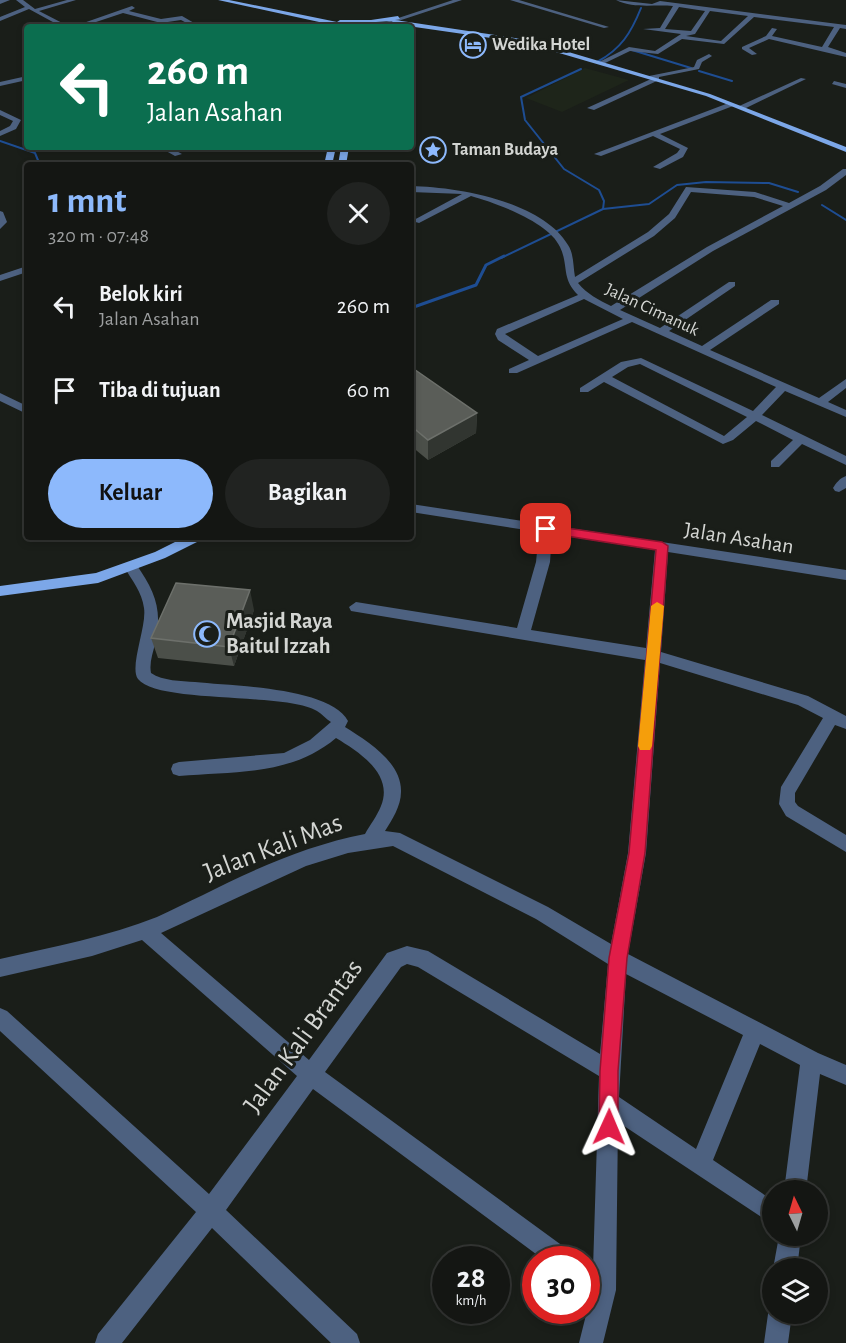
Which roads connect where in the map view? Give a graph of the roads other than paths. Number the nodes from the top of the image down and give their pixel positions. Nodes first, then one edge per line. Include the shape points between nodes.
1 (6, 0) edge
2 (19, 0) edge
3 (73, 0) edge
4 (459, 0) edge
5 (513, 0) edge
6 (619, 0) edge
7 (219, 1) edge
8 (0, 2) edge
9 (677, 5) junction
10 (133, 8) dead end
11 (31, 9) junction
12 (708, 10) junction
13 (123, 11) junction
14 (752, 16) junction
15 (0, 19) edge
16 (396, 20) junction
17 (784, 20) junction
18 (61, 24) edge
19 (84, 24) edge
20 (193, 24) edge
21 (325, 24) edge
22 (385, 24) edge
23 (837, 26) junction
24 (606, 27) dead end
25 (846, 27) edge
26 (414, 28) edge
27 (646, 29) dead end
28 (660, 31) junction
29 (685, 35) junction
30 (768, 37) junction
31 (828, 50) junction
32 (754, 54) dead end
33 (846, 55) edge
34 (709, 56) dead end
35 (602, 63) junction
36 (24, 79) edge
37 (653, 79) junction
38 (803, 79) dead end
39 (834, 83) dead end
40 (0, 84) edge
41 (846, 86) edge
42 (729, 106) junction
43 (741, 107) junction
44 (591, 108) dead end
45 (0, 112) edge
46 (0, 134) edge
47 (654, 134) junction
48 (844, 149) edge
49 (169, 150) edge
50 (178, 154) dead end
51 (598, 154) dead end
52 (657, 167) dead end
53 (846, 171) edge
54 (414, 189) edge
55 (469, 194) junction
56 (788, 205) junction
57 (0, 214) edge
58 (416, 220) dead end
59 (0, 225) edge
60 (24, 270) edge
61 (0, 278) edge
62 (573, 282) junction
63 (732, 284) dead end
64 (584, 296) junction
65 (775, 302) dead end
66 (612, 310) junction
67 (631, 319) junction
68 (661, 332) junction
69 (701, 351) junction
70 (537, 360) junction
71 (513, 371) dead end
72 (605, 378) junction
73 (846, 382) edge
74 (782, 387) junction
75 (584, 390) dead end
76 (0, 396) edge
77 (820, 403) junction
78 (24, 409) edge
79 (846, 414) edge
80 (753, 416) junction
81 (800, 439) junction
82 (846, 461) edge
83 (775, 464) dead end
84 (414, 508) edge
85 (546, 529) junction
86 (190, 540) edge
87 (662, 546) junction
88 (131, 567) junction
89 (846, 574) edge
90 (0, 591) edge
91 (356, 607) dead end
92 (522, 635) junction
93 (652, 656) junction
94 (839, 719) edge
95 (336, 730) junction
96 (179, 769) dead end
97 (371, 839) junction
98 (846, 844) edge
99 (143, 929) junction
100 (618, 958) junction
101 (0, 968) edge
102 (0, 1018) edge
103 (755, 1031) junction
104 (811, 1060) junction
105 (609, 1071) junction
106 (310, 1074) junction
107 (846, 1075) edge
108 (609, 1103) junction
109 (700, 1165) junction
110 (796, 1180) edge
111 (762, 1206) edge
112 (210, 1211) junction
113 (544, 1246) edge
114 (598, 1246) edge
115 (592, 1324) edge
116 (779, 1324) edge
117 (107, 1343) edge
118 (348, 1343) edge
119 (591, 1343) edge
120 (776, 1343) edge

1 - 8 street
2 - 11 street
3 - 11 street
4 - 16 street
5 - 24 street
6 - 9 street
7 - 21 main road
9 - 12 street
9 - 28 street
10 - 13 street
11 - 15 street
11 - 18 street
12 - 14 street
12 - 29 street via 696,31
13 - 19 street
13 - 20 street via 158,21 182,18
14 - 17 street
14 - 29 street via 722,43
16 - 21 main road
16 - 22 street
16 - 35 main road via 514,39
17 - 23 street
17 - 30 street
23 - 25 street
23 - 31 street via 825,46
26 - 37 main road via 533,47
27 - 28 street
28 - 29 street
29 - 35 street via 656,53 629,49
30 - 31 street
30 - 32 street via 744,48
31 - 33 street
34 - 37 street via 699,61 697,68
35 - 37 main road
36 - 40 street
37 - 42 main road
37 - 43 main road
37 - 44 street
38 - 43 street
39 - 41 street
42 - 47 street
42 - 48 main road
43 - 48 main road
45 - 46 street via 17,120
47 - 51 street
47 - 52 street via 684,148 680,155
49 - 50 street
53 - 56 street via 823,188
54 - 55 street, Jalan Cimanuk
55 - 58 street
55 - 62 street, Jalan Cimanuk via 523,214 561,240
56 - 62 street via 755,195 689,189 672,216 651,234
56 - 66 street
57 - 59 street
60 - 61 street
62 - 64 street, Jalan Cimanuk
63 - 68 street
64 - 66 street, Jalan Cimanuk
64 - 70 street via 501,331 502,338
65 - 69 street
66 - 67 street, Jalan Cimanuk
67 - 68 street, Jalan Cimanuk
67 - 70 street
68 - 69 street, Jalan Cimanuk
69 - 74 street, Jalan Cimanuk
70 - 71 street
72 - 75 street
72 - 80 street via 631,362 641,362
72 - 80 street via 719,439 727,440
73 - 77 street
74 - 77 street, Jalan Cimanuk
74 - 80 street
76 - 78 street
77 - 79 street, Jalan Cimanuk
80 - 81 street
81 - 82 street
81 - 83 street
84 - 85 street, Jalan Asahan
85 - 87 street, Jalan Asahan
85 - 92 street via 543,562
86 - 88 main road
87 - 89 street, Jalan Asahan
87 - 93 street
88 - 90 main road via 98,578
88 - 95 street via 148,595 152,611 144,676 174,686 320,705 340,721
91 - 92 street
92 - 93 street
93 - 94 street via 803,700
93 - 100 street via 637,853
94 - 98 street via 787,792 787,804
95 - 96 street via 298,756 284,760
95 - 97 street via 363,746 383,767 392,784 388,811
97 - 99 street, Jalan Kali Mas via 276,870 180,916
97 - 100 street, Jalan Kali Mas via 394,838 412,845
99 - 101 street, Jalan Kali Mas via 105,944
99 - 106 street
100 - 103 street, Jalan Kali Mas
100 - 105 street
102 - 112 street
103 - 104 street, Jalan Kali Mas
103 - 109 street
104 - 107 street, Jalan Kali Mas
104 - 110 street
105 - 106 street, Jalan Kali Brantas via 421,958 407,955 394,960
105 - 108 street
106 - 112 street, Jalan Kali Brantas
106 - 113 street
108 - 109 street
108 - 114 street
109 - 111 street
112 - 117 street, Jalan Kali Brantas
112 - 118 street
115 - 119 street
116 - 120 street

